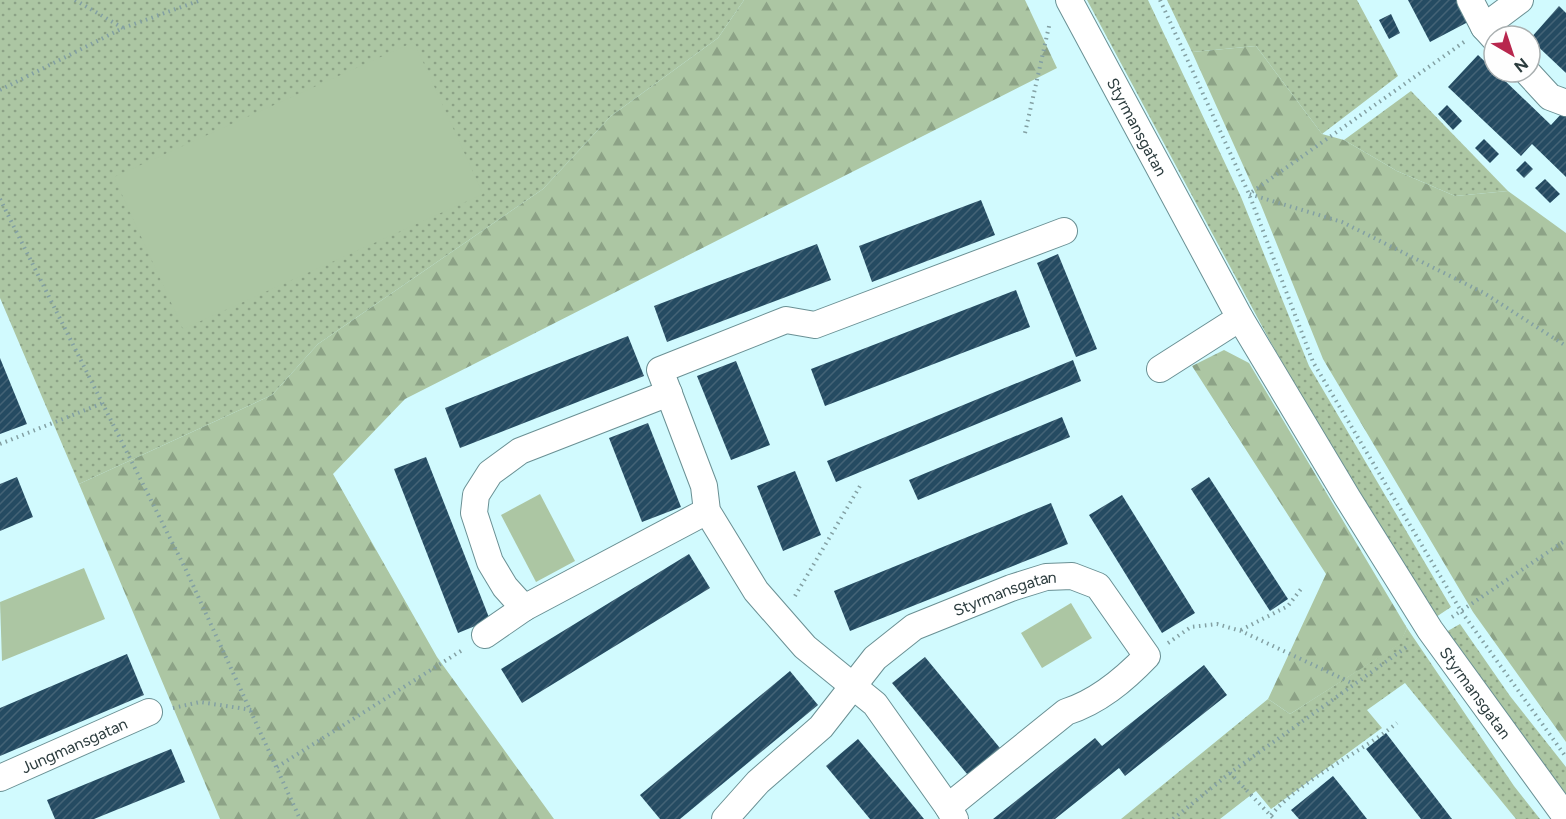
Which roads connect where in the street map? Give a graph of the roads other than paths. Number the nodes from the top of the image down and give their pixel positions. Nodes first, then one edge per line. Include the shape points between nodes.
1 (1069, 0) edge
2 (1470, 0) edge
3 (1520, 0) edge
4 (1484, 24) edge
5 (1497, 24) edge
6 (1538, 84) edge
7 (1566, 103) edge
8 (1064, 231) dead end
9 (1240, 318) junction
10 (1160, 369) dead end
11 (669, 393) junction
12 (707, 511) junction
13 (524, 608) junction
14 (485, 636) road end
15 (853, 687) junction
16 (149, 712) road end
17 (0, 778) edge
18 (952, 813) edge
19 (1566, 817) edge
20 (725, 819) edge

1 - 9 street, Styrmansgatan
2 - 4 street
3 - 5 street
6 - 7 street via 1550,97
8 - 11 street via 815,325 786,320 660,370
9 - 10 street
9 - 19 street, Styrmansgatan via 1430,630
11 - 12 street via 704,486
11 - 13 street via 520,452 490,473 476,495 474,513 490,562
12 - 13 street
12 - 15 street via 756,591 805,647
13 - 14 street
15 - 18 street via 875,704
15 - 18 street, Styrmansgatan via 875,658 914,627 1046,577 1072,576 1098,586 1147,656 1127,676 1085,706 1066,712
15 - 20 street, Styrmansgatan via 821,727 758,782
16 - 17 street, Jungmansgatan

